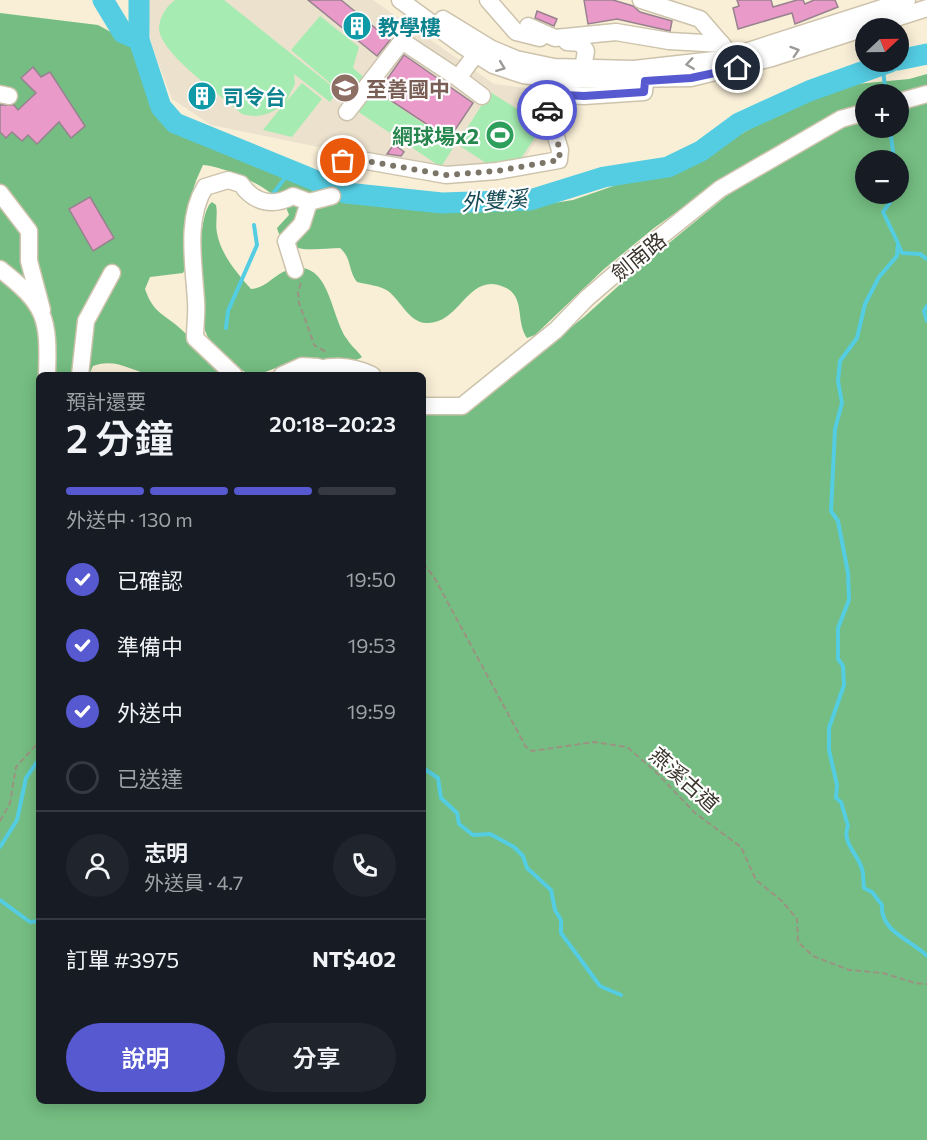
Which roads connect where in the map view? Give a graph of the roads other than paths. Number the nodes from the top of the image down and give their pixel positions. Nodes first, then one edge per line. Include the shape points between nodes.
1 (400, 0) edge
2 (420, 0) edge
3 (488, 0) edge
4 (641, 0) edge
5 (907, 0) edge
6 (927, 8) edge
7 (528, 26) dead end
8 (722, 44) junction
9 (476, 54) junction
10 (736, 62) junction
11 (583, 68) junction
12 (458, 78) junction
13 (645, 81) junction
14 (927, 94) edge
15 (482, 96) dead end
16 (909, 99) edge
17 (347, 112) dead end
18 (855, 115) edge
19 (343, 161) road end
20 (0, 193) edge
21 (332, 196) road end
22 (309, 202) junction
23 (0, 269) edge
24 (296, 270) road end
25 (112, 273) dead end
26 (42, 310) junction
27 (319, 371) edge
28 (47, 372) edge
29 (80, 372) edge
30 (231, 372) edge
31 (289, 372) edge
32 (365, 372) edge
33 (426, 406) edge

1 - 9 street
2 - 11 street via 492,49 554,67
3 - 11 street via 516,32 555,44 581,43 586,51
4 - 8 street via 700,19
5 - 10 street
10 -> 6 street
7 - 8 street via 555,38 616,32
8 - 10 street
9 - 12 street
9 -> 13 street via 493,65 523,75 563,80
10 -> 11 street
10 - 13 street via 691,78
12 - 15 street
12 - 17 street via 402,41
13 - 19 street via 644,92 543,94 560,150 559,160 446,175 344,157
14 - 16 street
18 - 33 street, 劍南路 via 841,119 720,189 462,406
20 - 26 street via 29,231 29,261
21 - 22 street
22 - 24 street via 302,224 286,242
22 - 30 street via 293,196 282,202 264,203 241,184 228,180 205,187 199,197 192,248 197,302 195,338
23 - 26 street via 26,289
25 - 29 street via 86,321
26 - 28 street via 48,343
27 - 31 street via 302,366
27 - 32 street via 356,368

